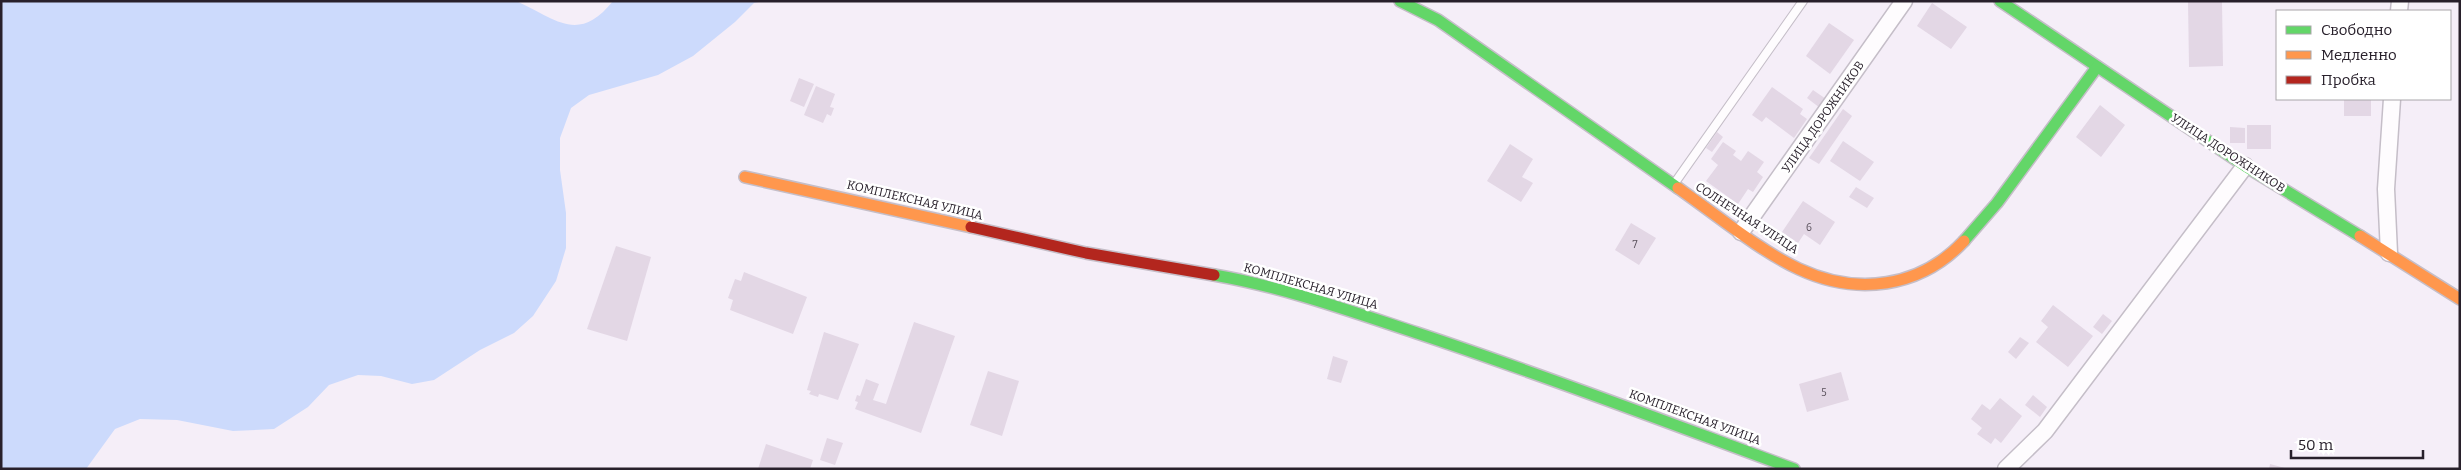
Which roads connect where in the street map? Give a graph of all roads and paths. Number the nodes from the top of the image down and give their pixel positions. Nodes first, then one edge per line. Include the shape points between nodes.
1 (1400, 1) edge
2 (1803, 1) edge
3 (1904, 1) edge
4 (2000, 1) edge
5 (2097, 67) junction
6 (2392, 100) edge
7 (2245, 166) junction
8 (746, 177) dead end
9 (1673, 186) junction
10 (1741, 232) junction
11 (2389, 253) junction
12 (2460, 299) edge
13 (1794, 469) edge
14 (2006, 469) edge

1 - 9 street, СОЛНЕЧНАЯ УЛИЦА via 1438,20
2 - 9 lane
3 - 10 street, УЛИЦА ДОРОЖНИКОВ
4 - 5 street, УЛИЦА ДОРОЖНИКОВ
5 - 7 street, УЛИЦА ДОРОЖНИКОВ
5 - 10 street, СОЛНЕЧНАЯ УЛИЦА via 1991,212 1960,247 1937,265 1908,279 1854,285 1826,278 1800,269
6 - 11 street via 2386,189
7 - 11 street, УЛИЦА ДОРОЖНИКОВ
7 - 14 street via 2045,431
8 - 13 street, КОМПЛЕКСНАЯ УЛИЦА via 1086,253 1249,280 1474,352
9 - 10 street, СОЛНЕЧНАЯ УЛИЦА
11 - 12 street, УЛИЦА ДОРОЖНИКОВ

